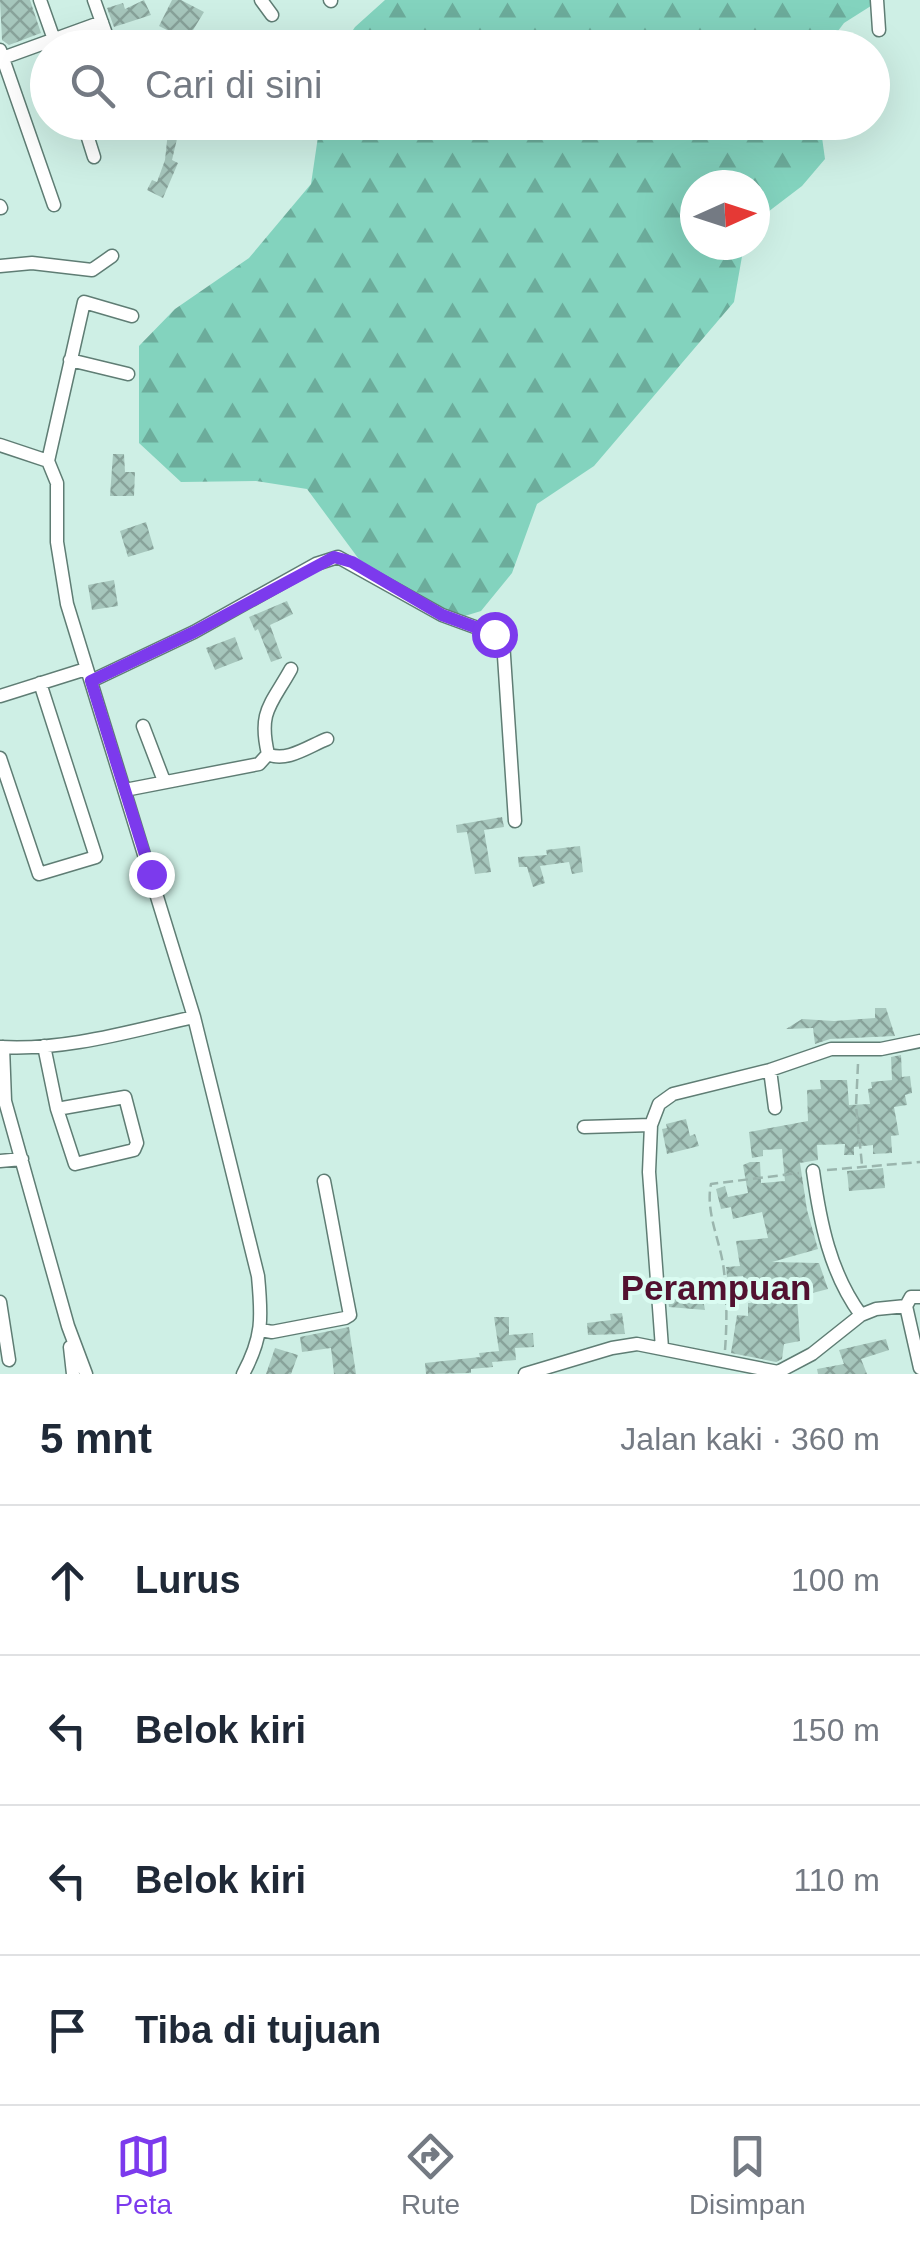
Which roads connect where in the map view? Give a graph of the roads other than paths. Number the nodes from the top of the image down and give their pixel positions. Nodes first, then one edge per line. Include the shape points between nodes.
1 (40, 0) edge
2 (94, 0) edge
3 (260, 0) edge
4 (877, 0) edge
5 (272, 15) dead end
6 (102, 22) junction
7 (51, 30) edge
8 (84, 30) edge
9 (104, 30) edge
10 (878, 30) dead end
11 (30, 49) edge
12 (1, 56) edge
13 (30, 137) edge
14 (31, 140) edge
15 (89, 140) edge
16 (94, 157) dead end
17 (54, 204) dead end
18 (112, 256) dead end
19 (0, 266) edge
20 (132, 316) dead end
21 (70, 360) junction
22 (128, 374) dead end
23 (0, 446) edge
24 (48, 461) junction
25 (291, 669) dead end
26 (88, 675) junction
27 (40, 683) junction
28 (0, 696) edge
29 (143, 726) dead end
30 (327, 739) dead end
31 (268, 754) junction
32 (0, 758) edge
33 (164, 781) junction
34 (125, 790) junction
35 (515, 820) dead end
36 (194, 1017) junction
37 (920, 1041) edge
38 (44, 1046) junction
39 (2, 1047) edge
40 (770, 1070) junction
41 (2, 1101) edge
42 (775, 1108) dead end
43 (56, 1109) junction
44 (651, 1125) junction
45 (584, 1126) dead end
46 (22, 1159) junction
47 (0, 1161) edge
48 (813, 1171) dead end
49 (324, 1181) dead end
50 (920, 1297) edge
51 (0, 1302) edge
52 (906, 1306) junction
53 (861, 1316) junction
54 (68, 1326) junction
55 (261, 1330) junction
56 (662, 1348) junction
57 (9, 1360) dead end
58 (920, 1368) edge
59 (73, 1374) edge
60 (86, 1374) edge
61 (243, 1374) edge
62 (525, 1374) edge

1 - 7 street
2 - 6 street
3 - 5 street
4 - 10 street
6 - 8 street
6 - 9 street
11 - 12 street
12 - 13 street
14 - 17 street
15 - 16 street
18 - 19 street via 92,270
20 - 21 street via 84,302
21 - 22 street
21 - 24 street
23 - 24 street
24 - 26 street via 57,482 62,582
25 - 31 street via 264,718
26 - 27 street
26 - 34 street
26 - 35 street via 194,632 338,557 502,640
27 - 28 street
27 - 32 street via 96,857 39,874
29 - 33 street
30 - 31 street via 286,756
31 - 33 street via 252,767
33 - 34 street
34 - 36 street
36 - 38 street
36 - 55 street via 258,1276
37 - 40 street via 831,1049
38 - 39 street
38 - 43 street
39 - 41 street
40 - 42 street
40 - 44 street via 666,1097
41 - 46 street
43 - 43 street via 75,1164 134,1150 125,1097
44 - 45 street
44 - 56 street
46 - 47 street
46 - 54 street
48 - 53 street via 829,1249
49 - 55 street via 350,1315
50 - 52 street
51 - 57 street
52 - 53 street
52 - 58 street
53 - 56 street via 785,1370
54 - 59 street
54 - 60 street
55 - 61 street
56 - 62 street via 612,1348

